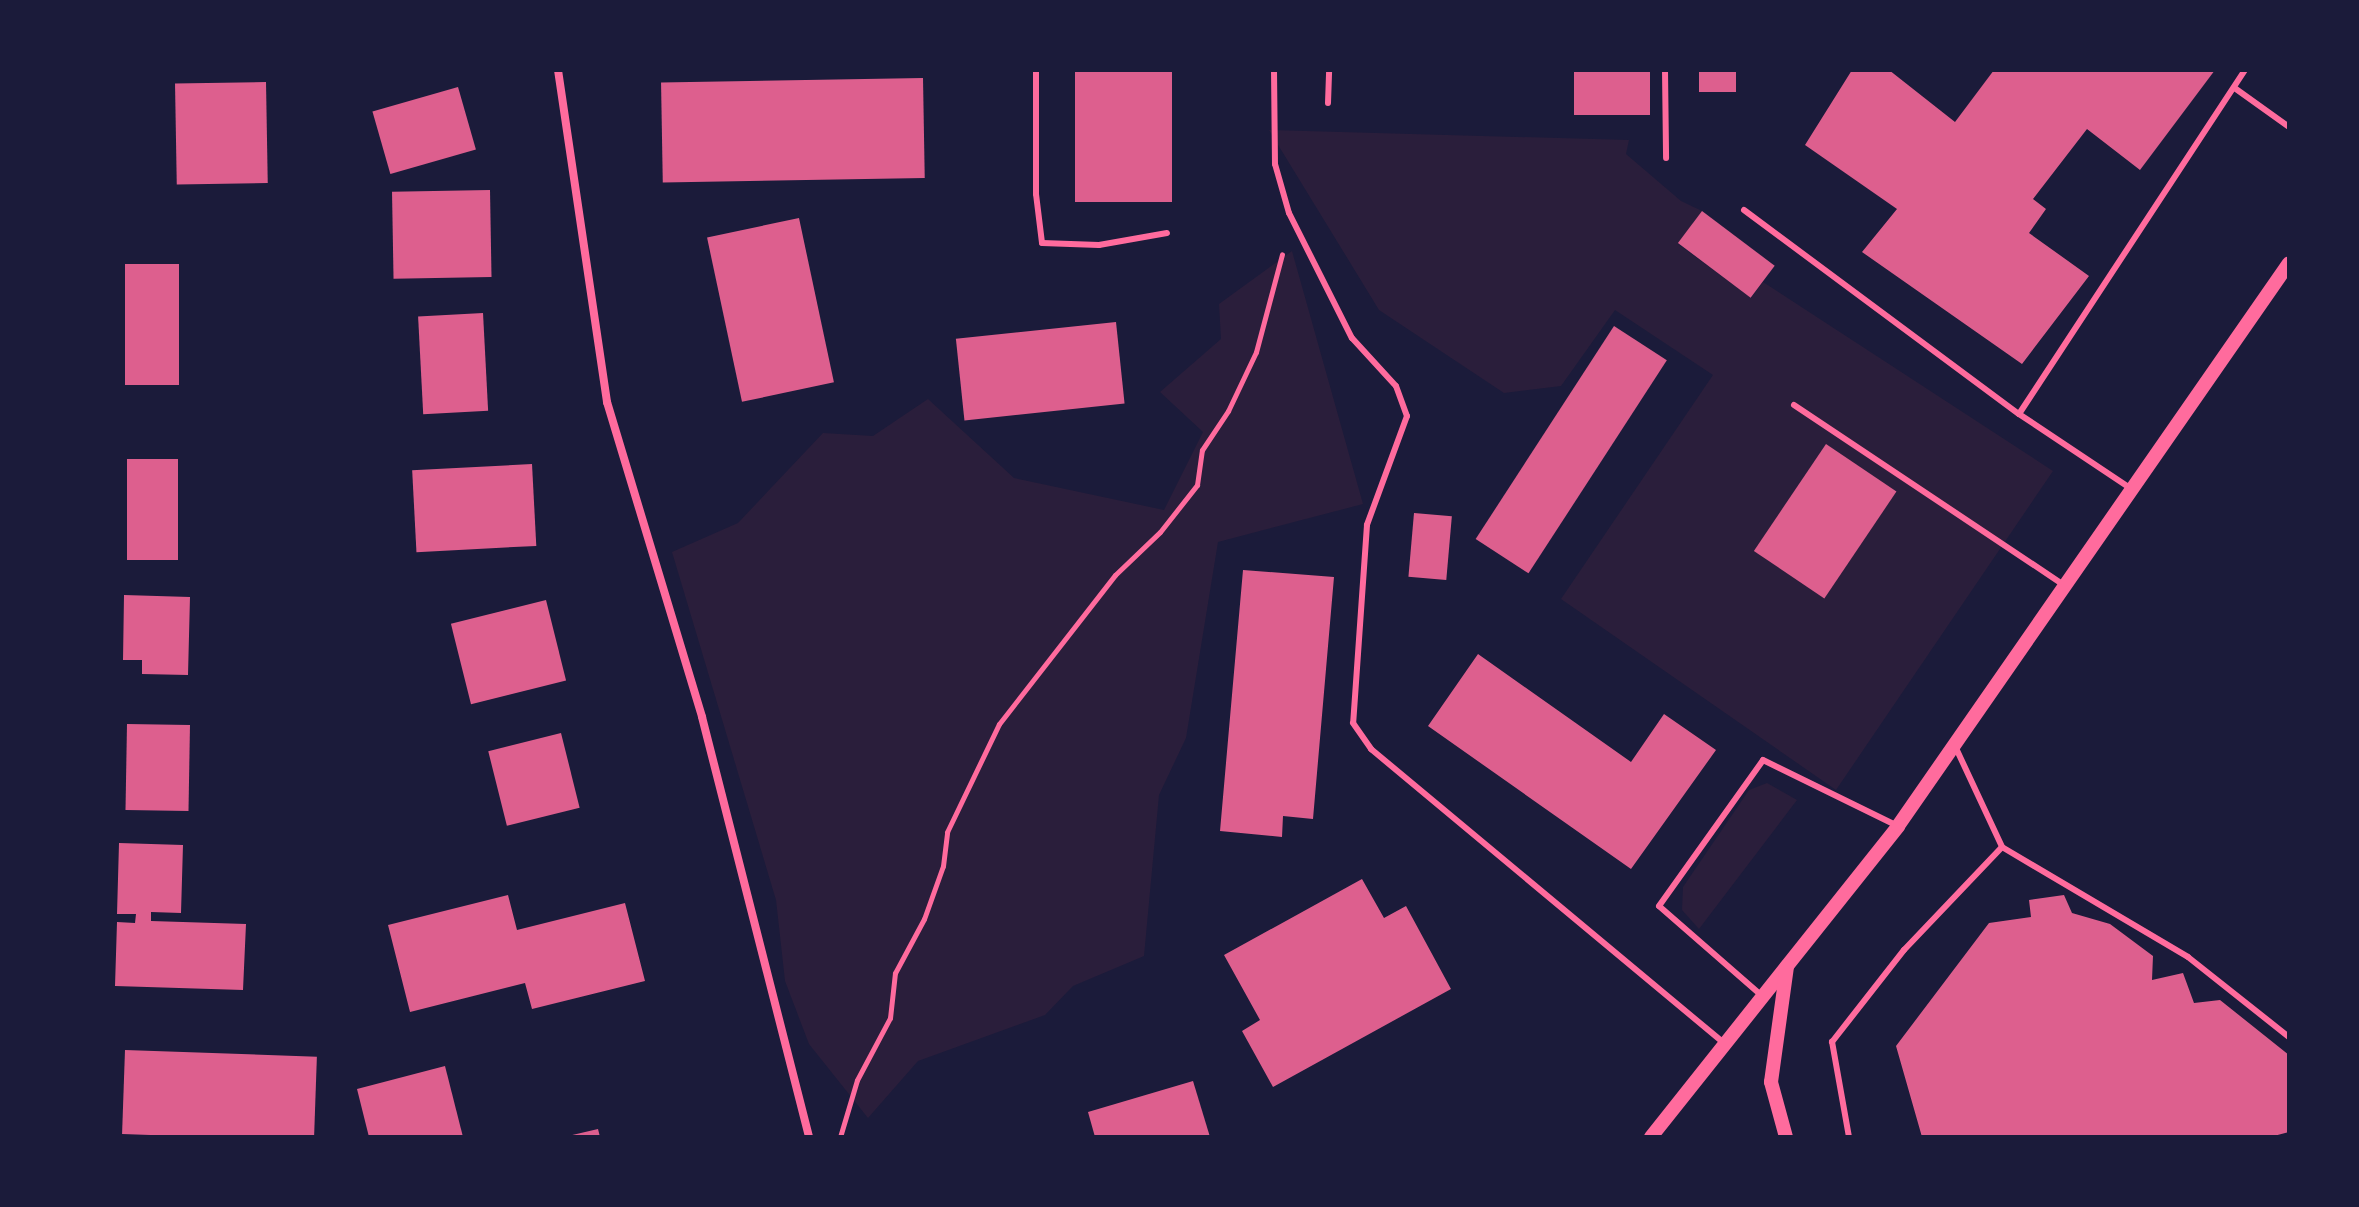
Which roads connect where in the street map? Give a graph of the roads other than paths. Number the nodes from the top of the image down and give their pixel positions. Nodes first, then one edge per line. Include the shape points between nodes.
1 (558, 70) edge
2 (1036, 70) edge
3 (1274, 70) edge
4 (1329, 70) edge
5 (1665, 70) edge
6 (2245, 70) edge
7 (2236, 89) junction
8 (1328, 103) dead end
9 (2289, 127) edge
10 (1666, 158) dead end
11 (1744, 210) dead end
12 (1167, 233) dead end
13 (2289, 263) edge
14 (1794, 405) dead end
15 (2019, 414) junction
16 (2132, 489) junction
17 (2065, 586) junction
18 (1955, 746) junction
19 (1898, 826) junction
20 (2002, 847) junction
21 (1787, 965) junction
22 (1762, 996) junction
23 (2289, 1037) edge
24 (1724, 1043) junction
25 (809, 1137) edge
26 (1651, 1137) edge
27 (1786, 1137) edge
28 (1849, 1137) edge

1 - 25 street via 607,402 702,717
2 - 12 lane via 1036,194 1042,243 1099,245
3 - 24 lane via 1275,164 1289,213 1352,338 1396,386 1406,407 1404,432 1367,525 1352,705 1360,738
4 - 8 lane
5 - 10 lane
6 - 7 lane
7 - 9 lane
7 - 15 lane
11 - 15 lane
13 - 16 street
14 - 17 lane
15 - 16 lane
16 - 17 street
17 - 18 street
18 - 19 street
18 - 20 lane
19 - 21 street
19 - 22 lane via 1763,760 1659,906
20 - 23 lane via 2188,957
20 - 28 lane via 1904,950 1832,1042
21 - 22 street
21 - 27 street via 1771,1082
22 - 24 street
24 - 26 street

